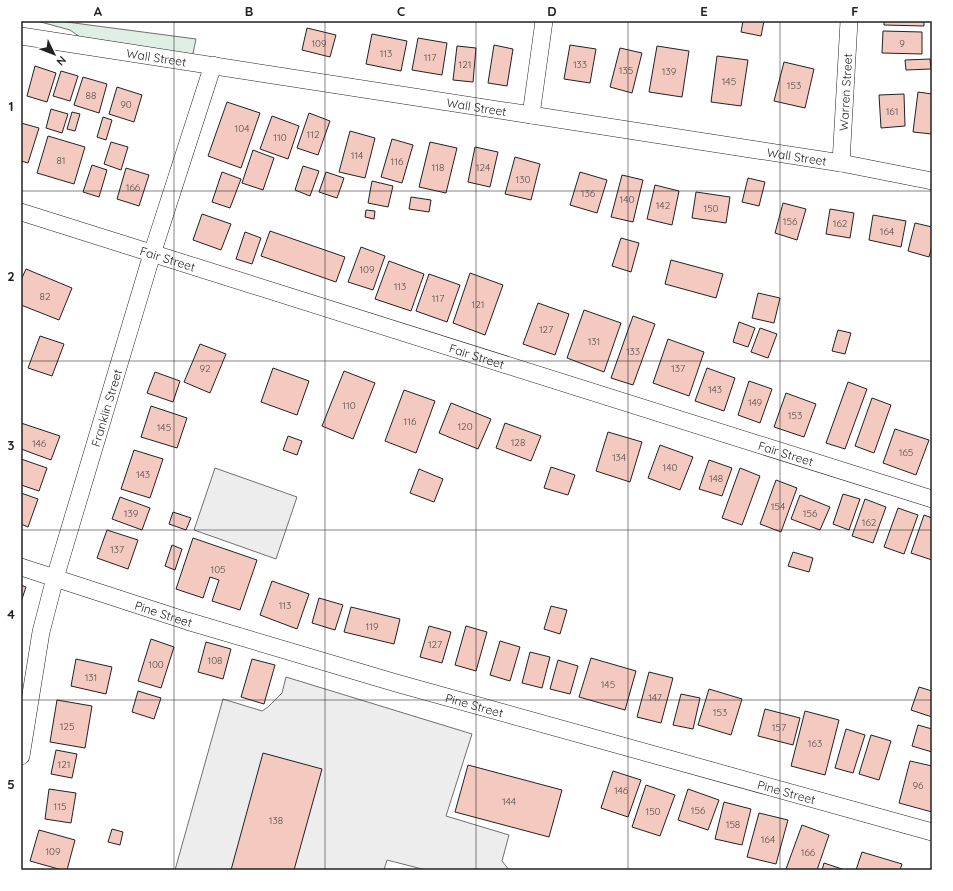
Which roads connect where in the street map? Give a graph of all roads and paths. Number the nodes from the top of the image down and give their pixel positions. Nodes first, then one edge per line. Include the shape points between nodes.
1 (544, 21) edge
2 (849, 21) edge
3 (21, 36) edge
4 (213, 65) junction
5 (531, 115) junction
6 (841, 163) junction
7 (932, 181) edge
8 (21, 212) edge
9 (152, 254) junction
10 (932, 499) edge
11 (21, 567) edge
12 (54, 578) junction
13 (21, 756) edge
14 (932, 832) edge

1 - 5 street
2 - 6 street, Warren Street
3 - 4 street, Wall Street
4 - 5 street, Wall Street
4 - 9 street, Franklin Street
5 - 6 street, Wall Street
6 - 7 street, Wall Street
8 - 9 street, Fair Street
9 - 10 street, Fair Street
9 - 12 street, Franklin Street
11 - 12 street, Pine Street
12 - 13 street, Franklin Street via 41,632
12 - 14 street, Pine Street via 187,621 396,683

